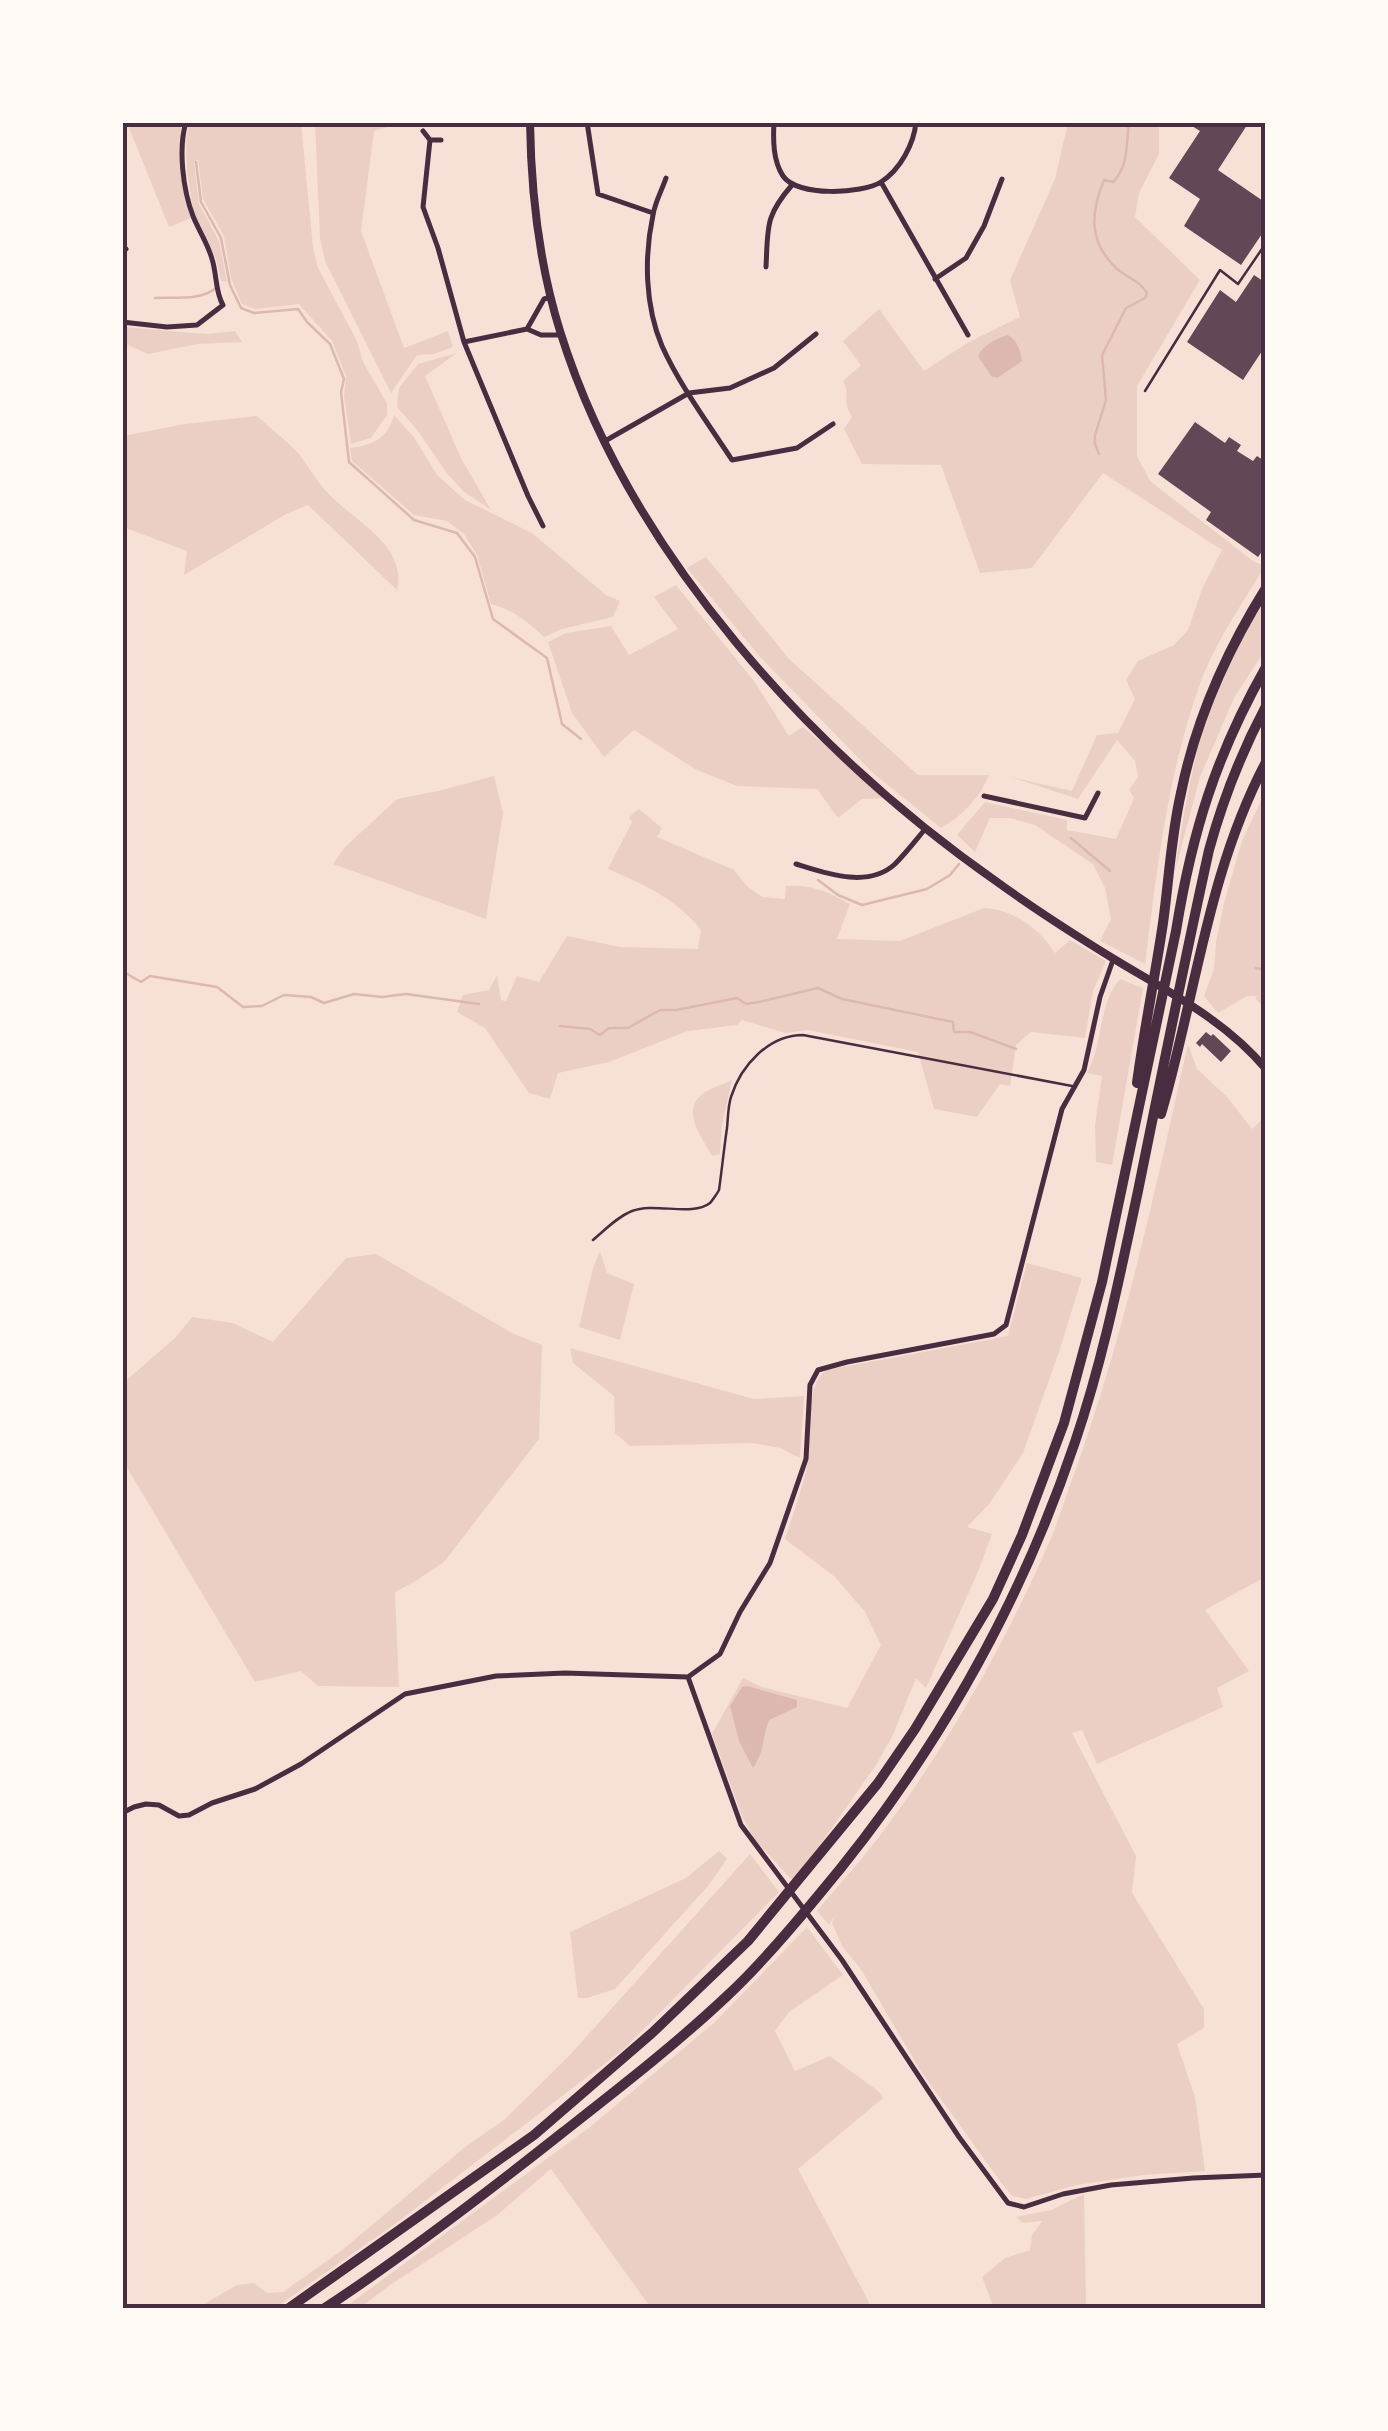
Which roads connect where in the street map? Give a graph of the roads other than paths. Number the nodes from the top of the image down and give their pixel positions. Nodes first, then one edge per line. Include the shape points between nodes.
1 (186, 122) edge
2 (530, 122) edge
3 (588, 122) edge
4 (774, 122) edge
5 (916, 122) edge
6 (423, 131) dead end
7 (430, 140) junction
8 (441, 140) dead end
9 (666, 178) dead end
10 (1002, 179) dead end
11 (881, 182) junction
12 (792, 184) junction
13 (653, 213) junction
14 (1266, 243) edge
15 (766, 268) dead end
16 (935, 279) junction
17 (551, 296) junction
18 (122, 322) edge
19 (528, 328) junction
20 (561, 334) junction
21 (816, 334) dead end
22 (968, 335) dead end
23 (464, 342) junction
24 (1145, 391) dead end
25 (689, 393) junction
26 (833, 424) dead end
27 (605, 440) junction
28 (543, 526) dead end
29 (1266, 588) edge
30 (1266, 667) edge
31 (1266, 706) edge
32 (1266, 762) edge
33 (1098, 794) dead end
34 (984, 796) dead end
35 (926, 828) junction
36 (796, 864) dead end
37 (1195, 943) junction
38 (1113, 958) junction
39 (1266, 1069) edge
40 (1140, 1080) junction
41 (1073, 1086) junction
42 (593, 1240) dead end
43 (688, 1676) junction
44 (122, 1813) edge
45 (1266, 2175) edge
46 (289, 2308) edge
47 (326, 2308) edge

1 - 18 street via 188,198 223,305 197,325
2 - 17 main road
3 - 13 street via 598,194
4 - 12 street via 773,145
5 - 11 street via 903,160
6 - 7 street
7 - 8 street
7 - 23 street via 423,208
9 - 13 street
10 - 16 street via 966,258
11 - 12 street via 829,193
11 - 16 street
12 - 15 street via 774,206
13 - 25 street via 646,266 653,319
14 - 24 lane via 1238,284 1220,270
16 - 22 street
17 - 19 street
17 - 20 main road
19 - 20 street
19 - 23 street
20 - 27 main road
21 - 25 street via 774,368 730,388
23 - 28 street
25 - 26 street via 732,460 797,448
25 - 27 street
27 - 35 main road via 684,574 754,664 834,748
29 - 40 highway via 1239,630 1196,732 1180,796
30 - 40 highway via 1199,819
31 - 37 highway via 1223,801
32 - 37 highway
33 - 34 street via 1085,818
35 - 36 street via 879,874 840,876
35 - 38 main road
37 - 47 highway via 1092,1390 1042,1533 948,1717 879,1820 729,1994 528,2160
38 - 39 main road via 1207,1016
38 - 41 street via 1084,1070
40 - 46 highway via 1126,1168 1064,1423 993,1599 878,1783 748,1941 652,2033 534,2136
41 - 42 lane via 790,1035 759,1052 730,1098 720,1190 711,1202 696,1209 634,1210
41 - 43 street via 1006,1325 994,1334 818,1370 810,1385 806,1459 770,1563 720,1654
43 - 44 street via 496,1676 405,1694 255,1789 188,1816 146,1804
43 - 45 street via 741,1825 1008,2202 1024,2206 1127,2184

